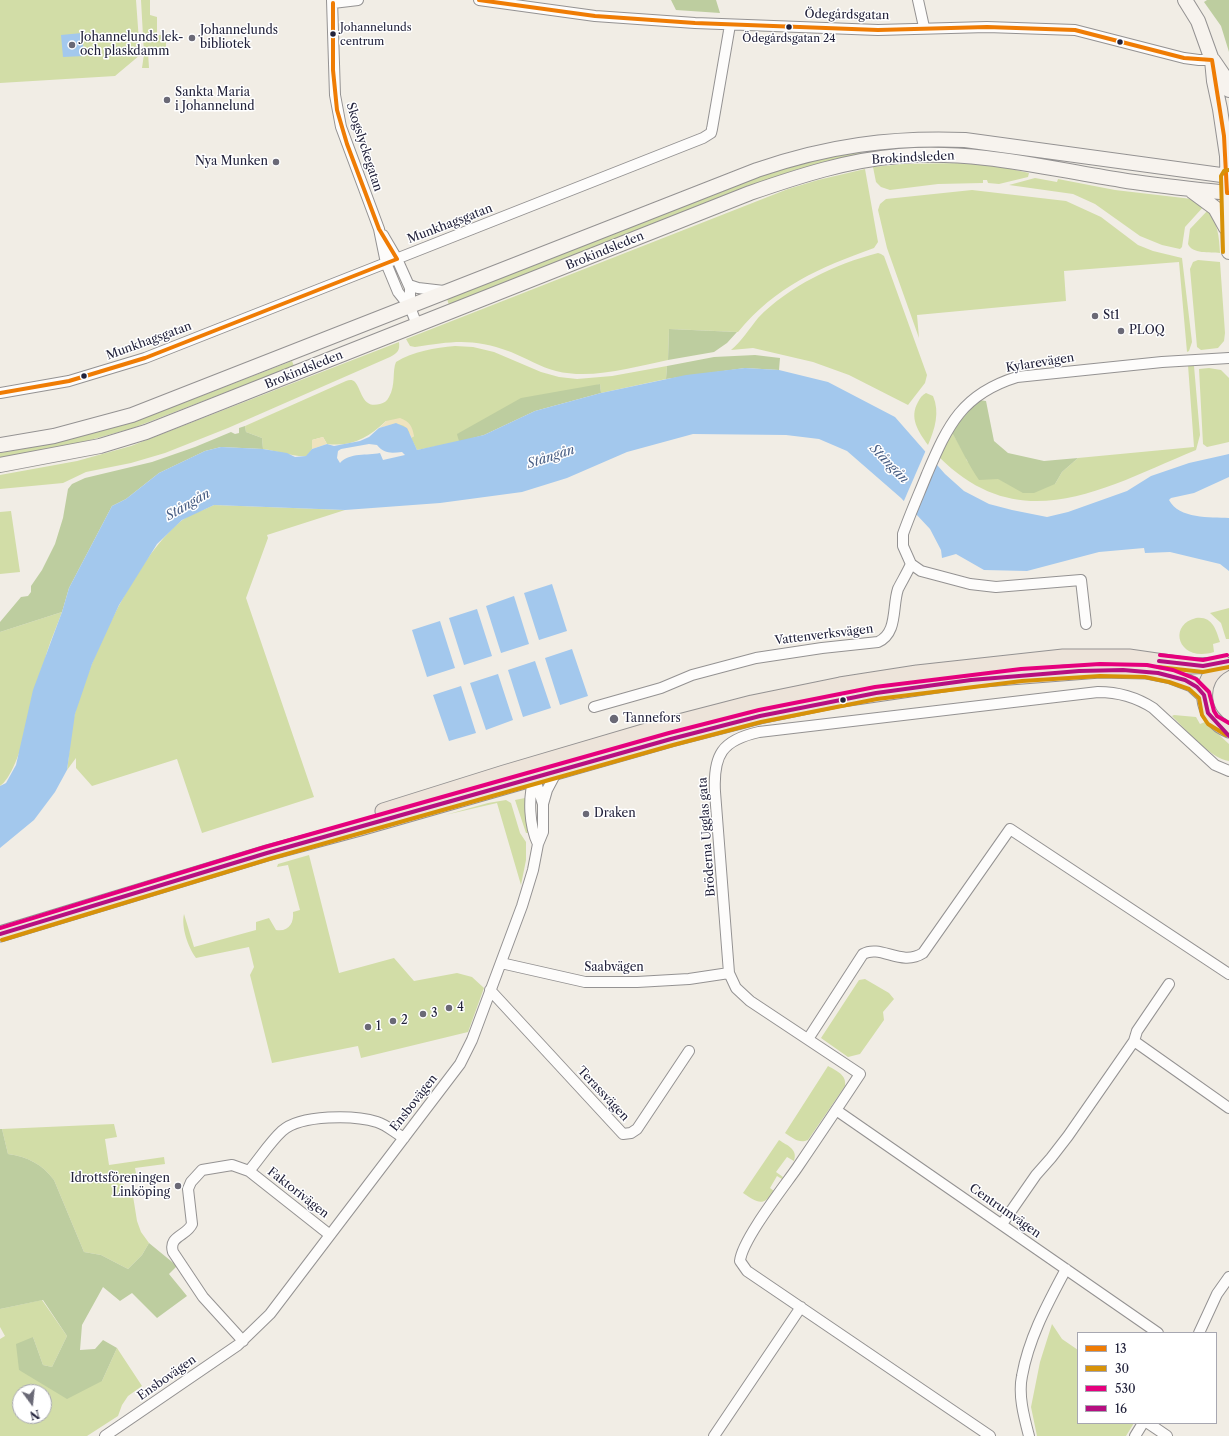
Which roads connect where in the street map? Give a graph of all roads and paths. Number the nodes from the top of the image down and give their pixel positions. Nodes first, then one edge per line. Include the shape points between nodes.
1 (358, 0) edge
2 (480, 0) edge
3 (918, 0) edge
4 (1190, 1) edge
5 (333, 2) edge
6 (730, 24) junction
7 (924, 27) junction
8 (1212, 60) junction
9 (1229, 90) edge
10 (1228, 176) edge
11 (1189, 189) junction
12 (1228, 193) edge
13 (379, 229) junction
14 (1228, 231) junction
15 (1229, 252) edge
16 (397, 259) junction
17 (386, 263) junction
18 (408, 285) junction
19 (448, 292) junction
20 (410, 307) junction
21 (417, 325) junction
22 (1229, 358) edge
23 (0, 393) edge
24 (0, 445) edge
25 (0, 465) edge
26 (911, 564) junction
27 (1086, 624) dead end
28 (1225, 663) edge
29 (1204, 695) junction
30 (594, 707) dead end
31 (1226, 730) edge
32 (533, 771) junction
33 (557, 771) junction
34 (1229, 771) edge
35 (543, 804) junction
36 (538, 844) junction
37 (0, 934) edge
38 (501, 963) junction
39 (729, 973) junction
40 (1229, 974) edge
41 (1169, 984) dead end
42 (490, 990) junction
43 (808, 1039) junction
44 (1134, 1041) junction
45 (689, 1051) dead end
46 (1229, 1108) edge
47 (836, 1110) junction
48 (404, 1138) junction
49 (249, 1171) junction
50 (1002, 1224) junction
51 (330, 1235) junction
52 (1066, 1269) junction
53 (1229, 1277) edge
54 (800, 1307) junction
55 (1157, 1332) edge
56 (1199, 1332) edge
57 (243, 1341) junction
58 (1142, 1424) edge
59 (1149, 1424) edge
60 (105, 1436) edge
61 (714, 1436) edge
62 (990, 1436) edge
63 (1029, 1436) edge
64 (1135, 1436) edge
65 (1167, 1436) edge

1 - 5 street
2 - 6 street, Ödegårdsgatan via 595,16
3 - 7 street
4 - 8 main road
5 - 13 street, Skogslyckegatan via 333,70 337,110
6 - 7 street, Ödegårdsgatan via 878,30
6 - 16 street, Munkhagsgatan via 711,133
7 - 8 street, Ödegårdsgatan via 1075,30 1184,58
8 - 9 main road via 1224,76
8 - 10 main road
10 - 12 main road
10 - 19 main road, Brokindsleden via 965,140 870,142 814,153 758,170
11 - 12 main road, Brokindsleden
11 - 14 main road via 1215,208
11 - 21 main road, Brokindsleden via 987,157 929,155 865,160 750,193
12 - 14 main road
13 - 16 street, Skogslyckegatan
13 - 17 street, Skogslyckegatan
14 - 15 main road
16 - 17 street, Munkhagsgatan
16 - 18 street, Skogslyckegatan
17 - 20 street, Skogslyckegatan via 398,292
17 - 23 street, Munkhagsgatan via 145,358 69,381
18 - 19 street, Brokindsleden
18 - 20 street, Skogslyckegatan
19 - 20 main road, Brokindsleden
20 - 21 street, Skogslyckegatan
20 - 24 main road, Brokindsleden via 132,415 54,436
21 - 25 main road, Brokindsleden via 146,432 100,446
22 - 26 street, Kylarevägen via 1017,377 976,397 953,420 906,523 903,546
26 - 27 street via 921,571 986,586 1080,580
26 - 30 street, Vattenverksvägen via 898,590 890,632 886,638 878,642 756,658 692,675 661,688
28 - 29 main road via 1210,675
28 - 32 main road via 1191,666 1129,658 1063,657 903,675 752,703 660,727
29 - 31 main road via 1208,713
29 - 33 main road via 1192,684 1171,676 1123,670 1079,670 971,680 876,693 760,716
32 - 33 main road
32 - 35 street, Ensbovägen
32 - 36 street, Ensbovägen via 530,794 532,832
32 - 37 main road
33 - 35 street, Ensbovägen
34 - 39 street, Bröderna Ugglas gata via 1215,764 1153,708 1141,700 1112,692 851,720 739,737 726,745 715,768
35 - 36 street, Ensbovägen via 543,832
36 - 38 street, Ensbovägen via 533,870
38 - 39 street, Saabvägen via 585,982 689,979
38 - 42 street, Ensbovägen
39 - 43 street, Bröderna Ugglas gata via 736,988 750,1001
40 - 43 street via 1010,829 922,953 908,958 874,952 863,954
41 - 44 street via 1137,1031
42 - 45 street, Terassvägen via 623,1134 638,1130
42 - 48 street, Ensbovägen via 472,1040 460,1064
43 - 47 street, Bröderna Ugglas gata via 860,1074
44 - 46 street
44 - 50 street via 1068,1136 1036,1175
47 - 50 street, Centrumvägen
47 - 54 street via 740,1253 740,1261 747,1271
48 - 49 street via 379,1122 354,1118 301,1122 283,1130
48 - 51 street, Ensbovägen
49 - 51 street, Faktorivägen
49 - 57 street via 232,1165 202,1170 188,1189 192,1224 190,1229 174,1239 171,1247 203,1297
50 - 52 street, Centrumvägen
51 - 57 street, Ensbovägen via 270,1314
52 - 55 street, Centrumvägen
52 - 63 street via 1031,1341 1021,1377 1022,1407
53 - 56 street via 1217,1294
54 - 61 street
54 - 62 street
57 - 60 street, Ensbovägen
58 - 64 street
59 - 65 street

